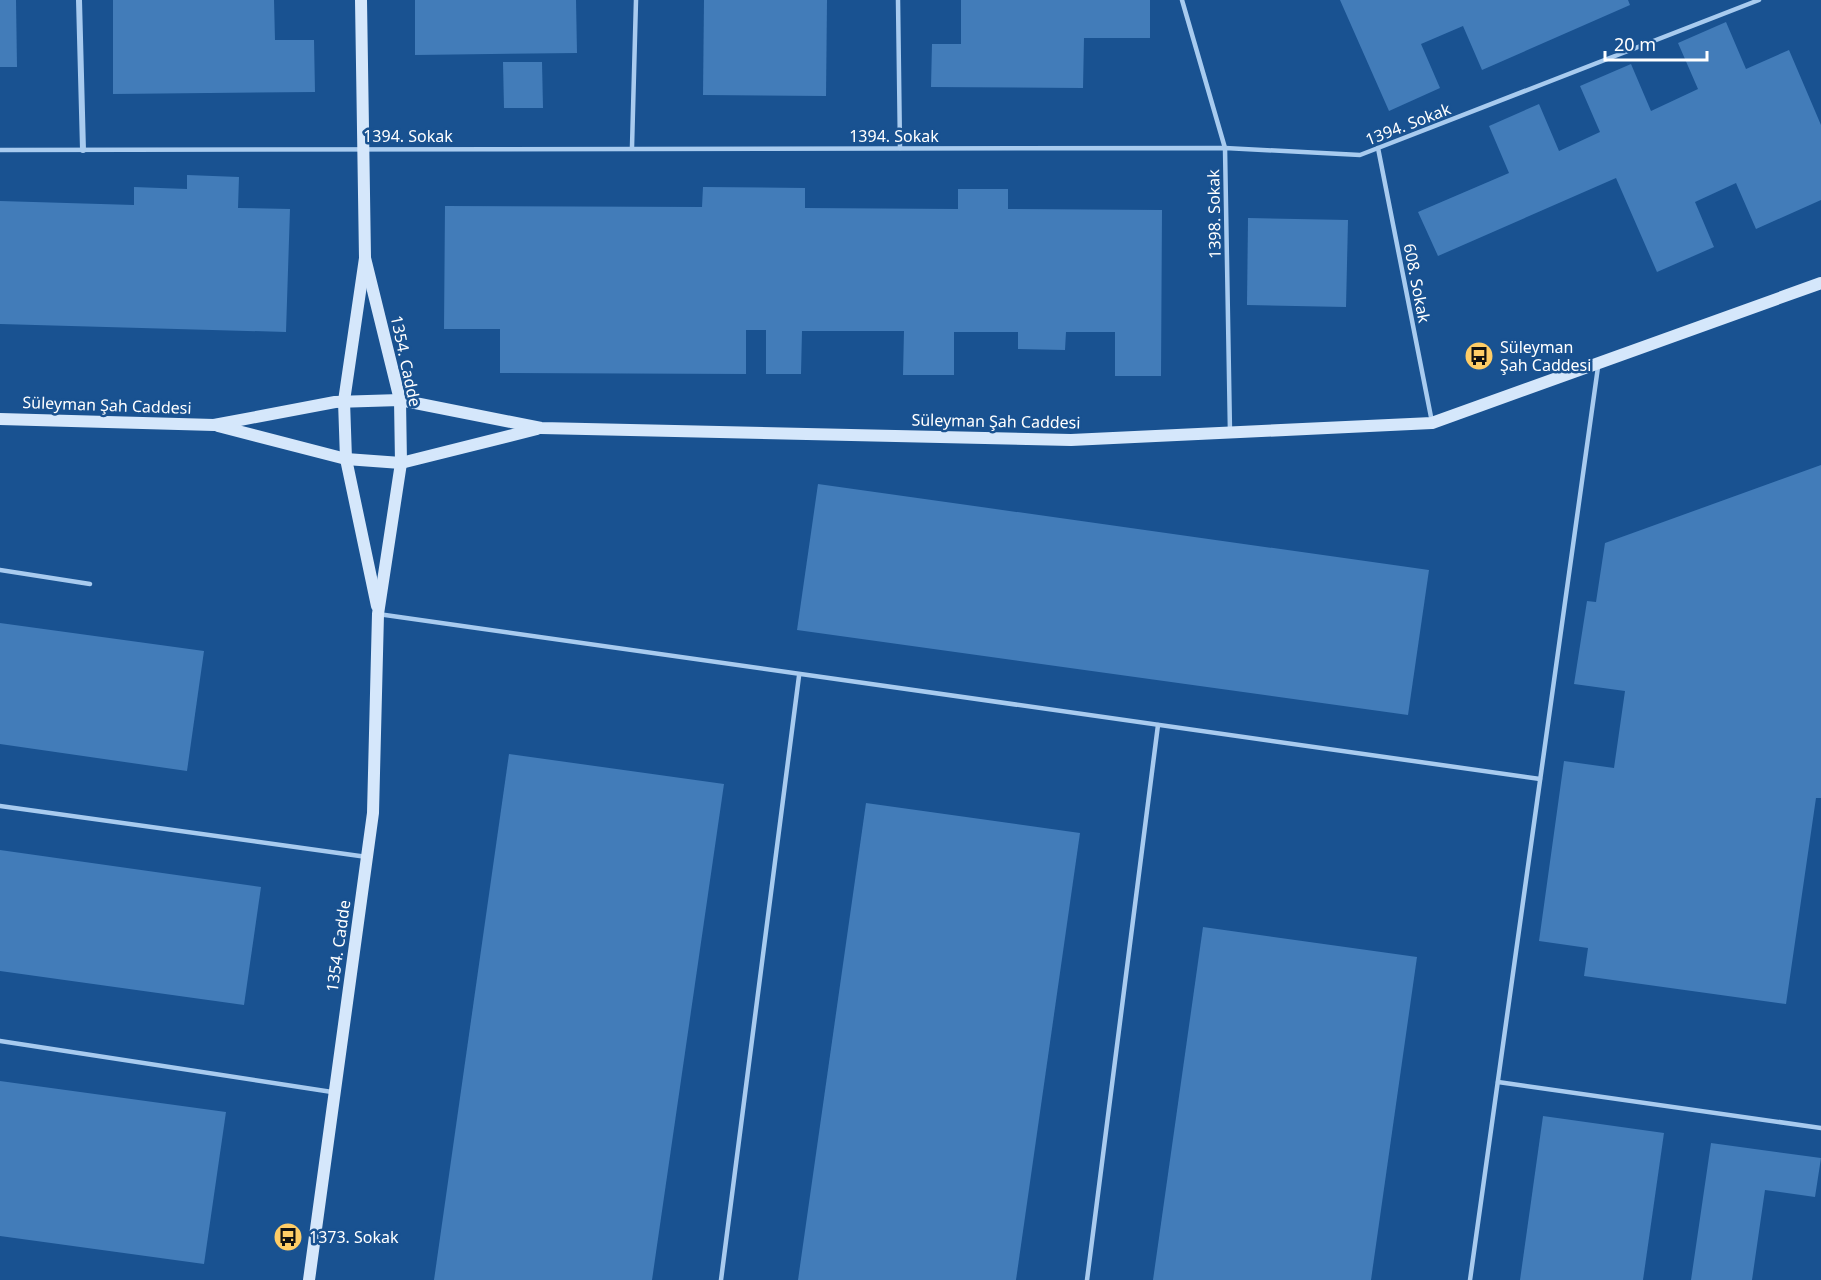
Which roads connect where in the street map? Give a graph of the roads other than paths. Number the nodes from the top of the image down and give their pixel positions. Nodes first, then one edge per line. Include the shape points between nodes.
1 (79, 0) edge
2 (361, 0) edge
3 (636, 0) edge
4 (898, 0) edge
5 (1182, 0) edge
6 (1759, 0) edge
7 (632, 147) junction
8 (364, 148) junction
9 (900, 148) junction
10 (1226, 148) junction
11 (1378, 148) junction
12 (0, 150) edge
13 (83, 150) junction
14 (365, 258) junction
15 (1821, 284) edge
16 (1598, 364) junction
17 (400, 400) junction
18 (344, 401) junction
19 (0, 419) edge
20 (1432, 423) junction
21 (214, 425) junction
22 (541, 428) junction
23 (1230, 433) junction
24 (346, 459) junction
25 (401, 463) junction
26 (0, 570) edge
27 (90, 584) dead end
28 (378, 614) junction
29 (799, 676) junction
30 (1158, 725) junction
31 (1540, 778) junction
32 (0, 806) edge
33 (367, 857) junction
34 (0, 1041) edge
35 (1498, 1082) junction
36 (335, 1092) junction
37 (1821, 1128) edge
38 (309, 1280) edge
39 (721, 1280) edge
40 (1087, 1280) edge
41 (1470, 1280) edge

1 - 13 street
2 - 8 main road, 1354. Cadde
3 - 7 lane
4 - 9 lane
5 - 10 lane, 1398. Sokak
6 - 11 lane, 1394. Sokak
7 - 8 lane, 1394. Sokak
7 - 9 lane, 1394. Sokak
8 - 13 lane, 1394. Sokak
8 - 14 main road, 1354. Cadde
9 - 10 lane, 1394. Sokak
10 - 11 lane, 1394. Sokak via 1360,155
10 - 23 lane, 1398. Sokak
11 - 20 lane, 608. Sokak
12 - 13 lane, 1394. Sokak
14 - 17 main road, 1354. Cadde
14 - 18 main road, 1354. Cadde
15 - 16 main road, Süleyman Şah Caddesi
16 - 20 main road, Süleyman Şah Caddesi
16 - 31 lane
17 - 18 main road
17 - 22 main road
17 - 25 main road, 1354. Cadde
18 - 21 main road
18 - 24 main road, 1354. Cadde
19 - 21 main road, Süleyman Şah Caddesi
20 - 23 main road, Süleyman Şah Caddesi
21 - 24 main road
22 - 23 main road, Süleyman Şah Caddesi via 1071,440
22 - 25 main road
24 - 25 main road
24 - 28 main road, 1354. Cadde
25 - 28 main road, 1354. Cadde
26 - 27 lane
28 - 29 lane
28 - 33 main road, 1354. Cadde via 373,813
29 - 30 lane
29 - 39 lane
30 - 31 lane
30 - 40 lane
31 - 35 lane
32 - 33 lane
33 - 36 main road, 1354. Cadde
34 - 36 lane
35 - 37 lane
35 - 41 lane
36 - 38 main road, 1354. Cadde

